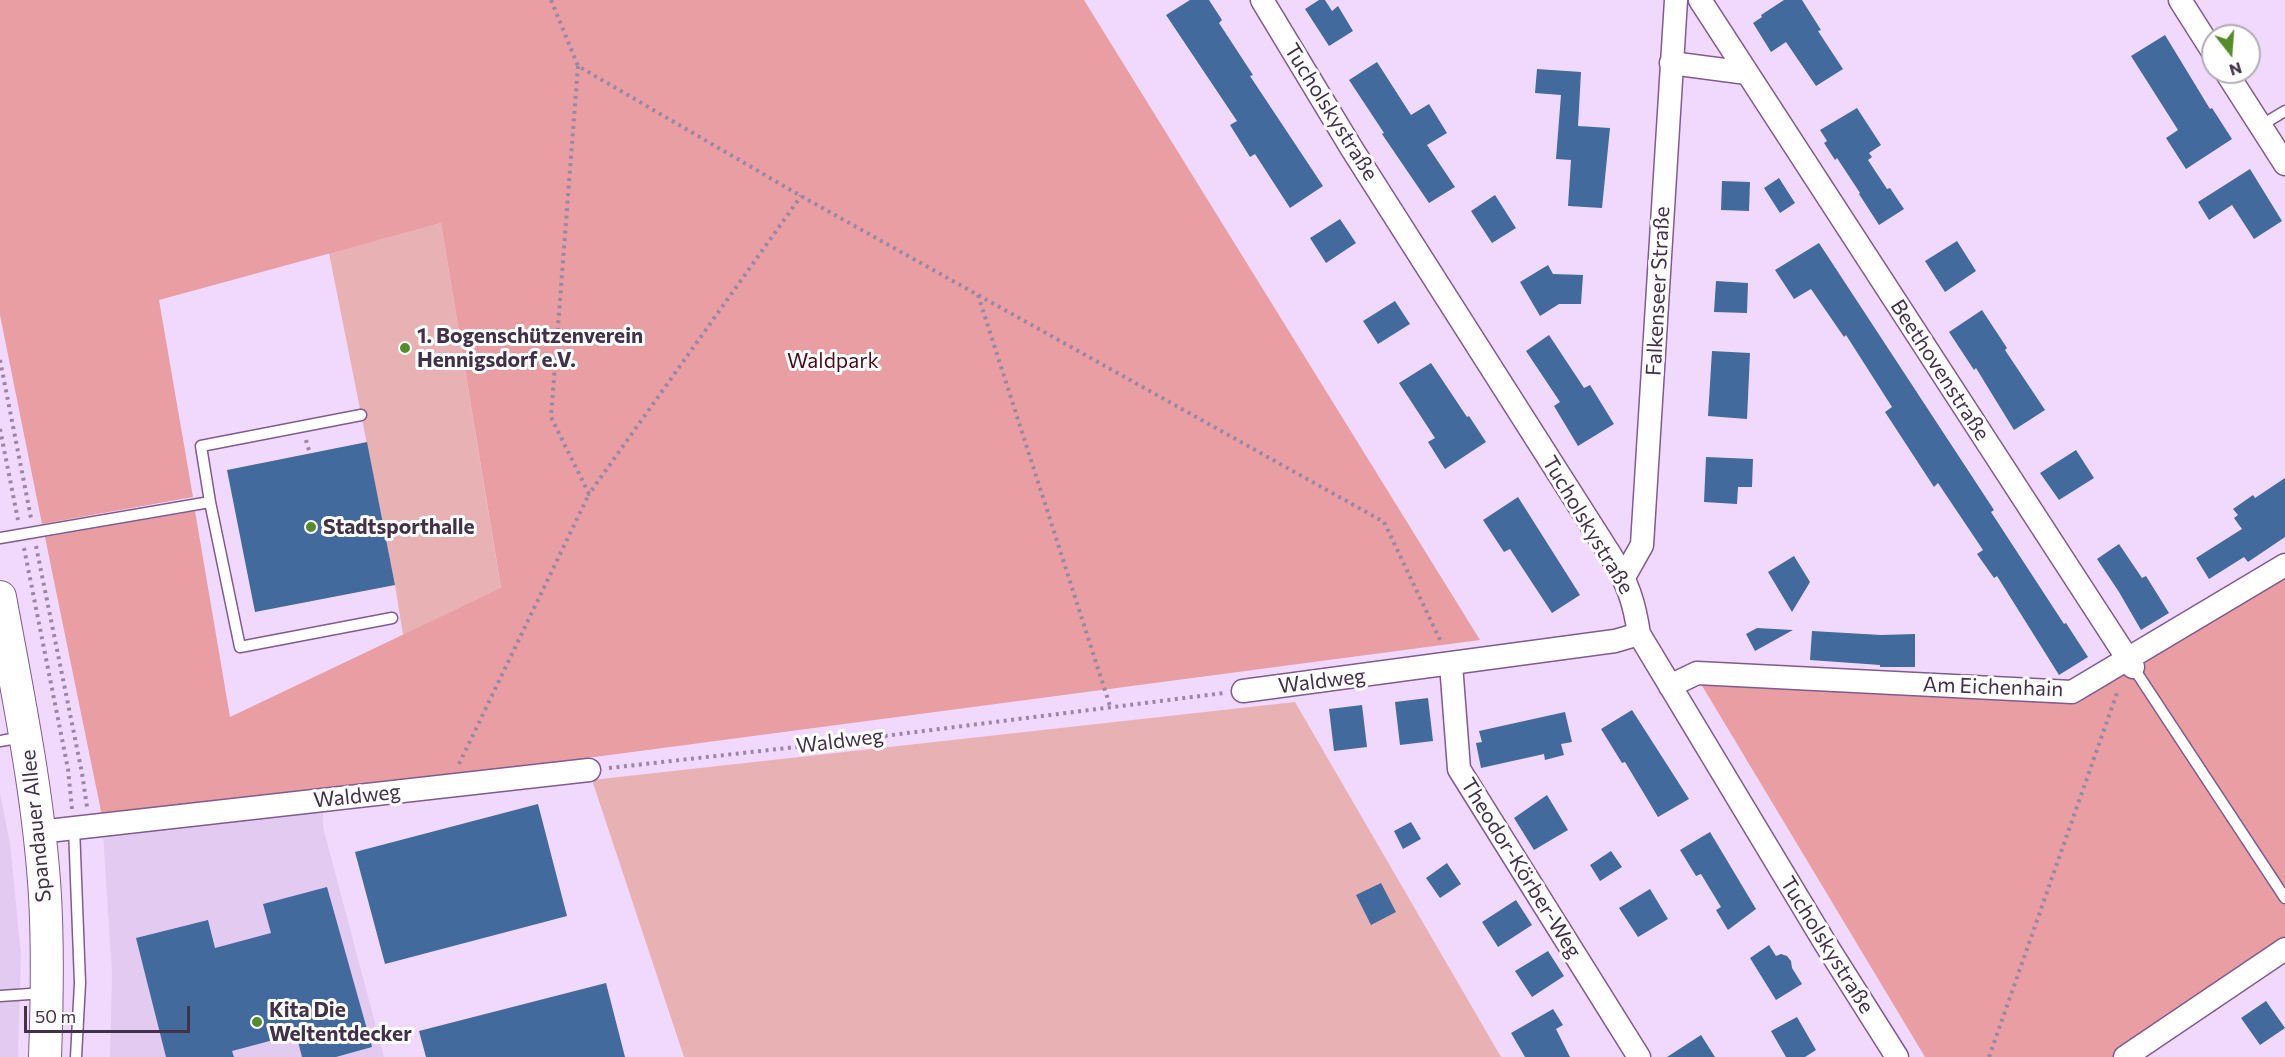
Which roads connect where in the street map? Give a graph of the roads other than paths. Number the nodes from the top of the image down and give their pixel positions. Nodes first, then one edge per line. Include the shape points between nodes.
1 (1262, 0) edge
2 (1676, 0) edge
3 (1700, 0) edge
4 (2180, 0) edge
5 (2201, 33) edge
6 (1671, 63) junction
7 (1747, 74) junction
8 (2234, 84) edge
9 (2285, 111) edge
10 (2260, 126) junction
11 (2285, 164) edge
12 (362, 415) dead end
13 (210, 502) junction
14 (0, 538) edge
15 (2285, 566) edge
16 (1624, 577) junction
17 (0, 597) edge
18 (392, 618) dead end
19 (1639, 634) junction
20 (2131, 663) junction
21 (1451, 664) junction
22 (1670, 686) junction
23 (1242, 691) road end
24 (13, 739) edge
25 (589, 770) road end
26 (81, 826) junction
27 (39, 832) junction
28 (2285, 898) edge
29 (2285, 949) edge
30 (47, 993) junction
31 (0, 996) edge
32 (45, 1057) edge
33 (76, 1057) edge
34 (1639, 1057) edge
35 (1897, 1057) edge
36 (2125, 1057) edge

1 - 16 street, Tucholskystraße
2 - 6 street, Falkenseer Straße
3 - 7 street, Beethovenstraße
4 - 5 street
6 - 7 street
6 - 16 street, Falkenseer Straße via 1642,545
7 - 20 street, Beethovenstraße
8 - 10 street
9 - 10 lane
10 - 11 street
12 - 13 lane via 201,446
13 - 14 lane
13 - 18 lane via 240,647
15 - 20 street, Am Eichenhain
16 - 19 street, Tucholskystraße via 1634,603
17 - 24 main road, Spandauer Allee
19 - 21 street, Waldweg via 1615,642
19 - 22 street, Tucholskystraße
20 - 22 street, Am Eichenhain via 2072,692 1697,673
20 - 28 lane
21 - 23 street, Waldweg
21 - 34 street, Theodor-Körber-Weg via 1459,769
22 - 35 street, Tucholskystraße
24 - 27 main road, Spandauer Allee
25 - 26 street, Waldweg
26 - 27 street, Waldweg
26 - 33 lane, Spandauer Allee
27 - 30 main road, Spandauer Allee
29 - 36 street
30 - 31 lane
30 - 32 main road, Spandauer Allee

